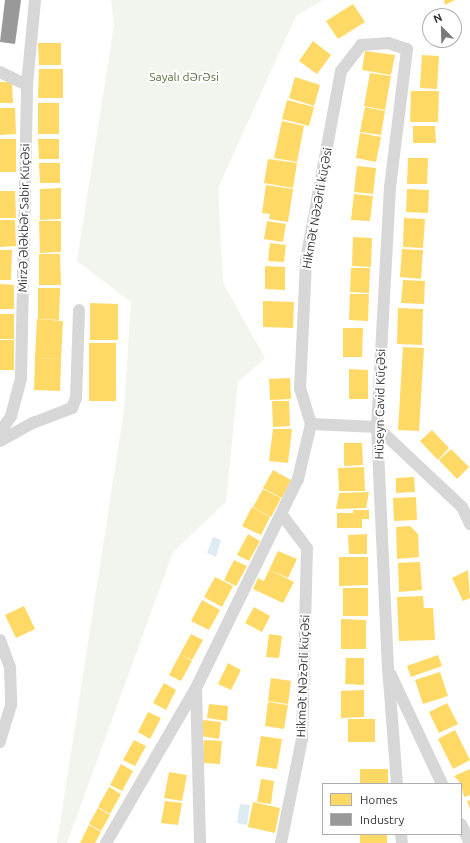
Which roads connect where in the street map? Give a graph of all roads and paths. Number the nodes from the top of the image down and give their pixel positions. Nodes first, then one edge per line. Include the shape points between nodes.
1 (35, 0) edge
2 (407, 49) joint
3 (0, 72) edge
4 (27, 85) junction
5 (79, 310) dead end
6 (311, 424) junction
7 (377, 427) junction
8 (0, 432) edge
9 (0, 441) edge
10 (283, 516) junction
11 (470, 524) edge
12 (0, 640) edge
13 (388, 667) junction
14 (196, 688) junction
15 (0, 742) edge
16 (397, 783) edge
17 (442, 783) edge
18 (462, 826) edge
19 (106, 843) edge
20 (200, 843) edge
21 (281, 843) edge
22 (470, 843) edge

1 - 4 street, Mirzə Ələkbər Sabir Küçəsi
2 - 6 street, Hikmət Nəzərli küçəsi via 388,43 361,45 341,71 306,260 300,389
2 - 7 street, Hüseyn Cavid Küçəsi via 390,187
3 - 4 street
4 - 8 street, Mirzə Ələkbər Sabir Küçəsi via 21,378 11,416
5 - 9 street via 76,398 72,408 33,423
6 - 7 street
6 - 10 street via 298,479
7 - 11 street via 462,506
7 - 13 street, Hüseyn Cavid Küçəsi
10 - 14 street
10 - 21 street, Hikmət Nəzərli küçəsi via 307,548 302,739
12 - 15 street via 10,668 11,705
13 - 16 street, Hüseyn Cavid Küçəsi
13 - 17 street
14 - 19 street
14 - 20 street
18 - 22 street

